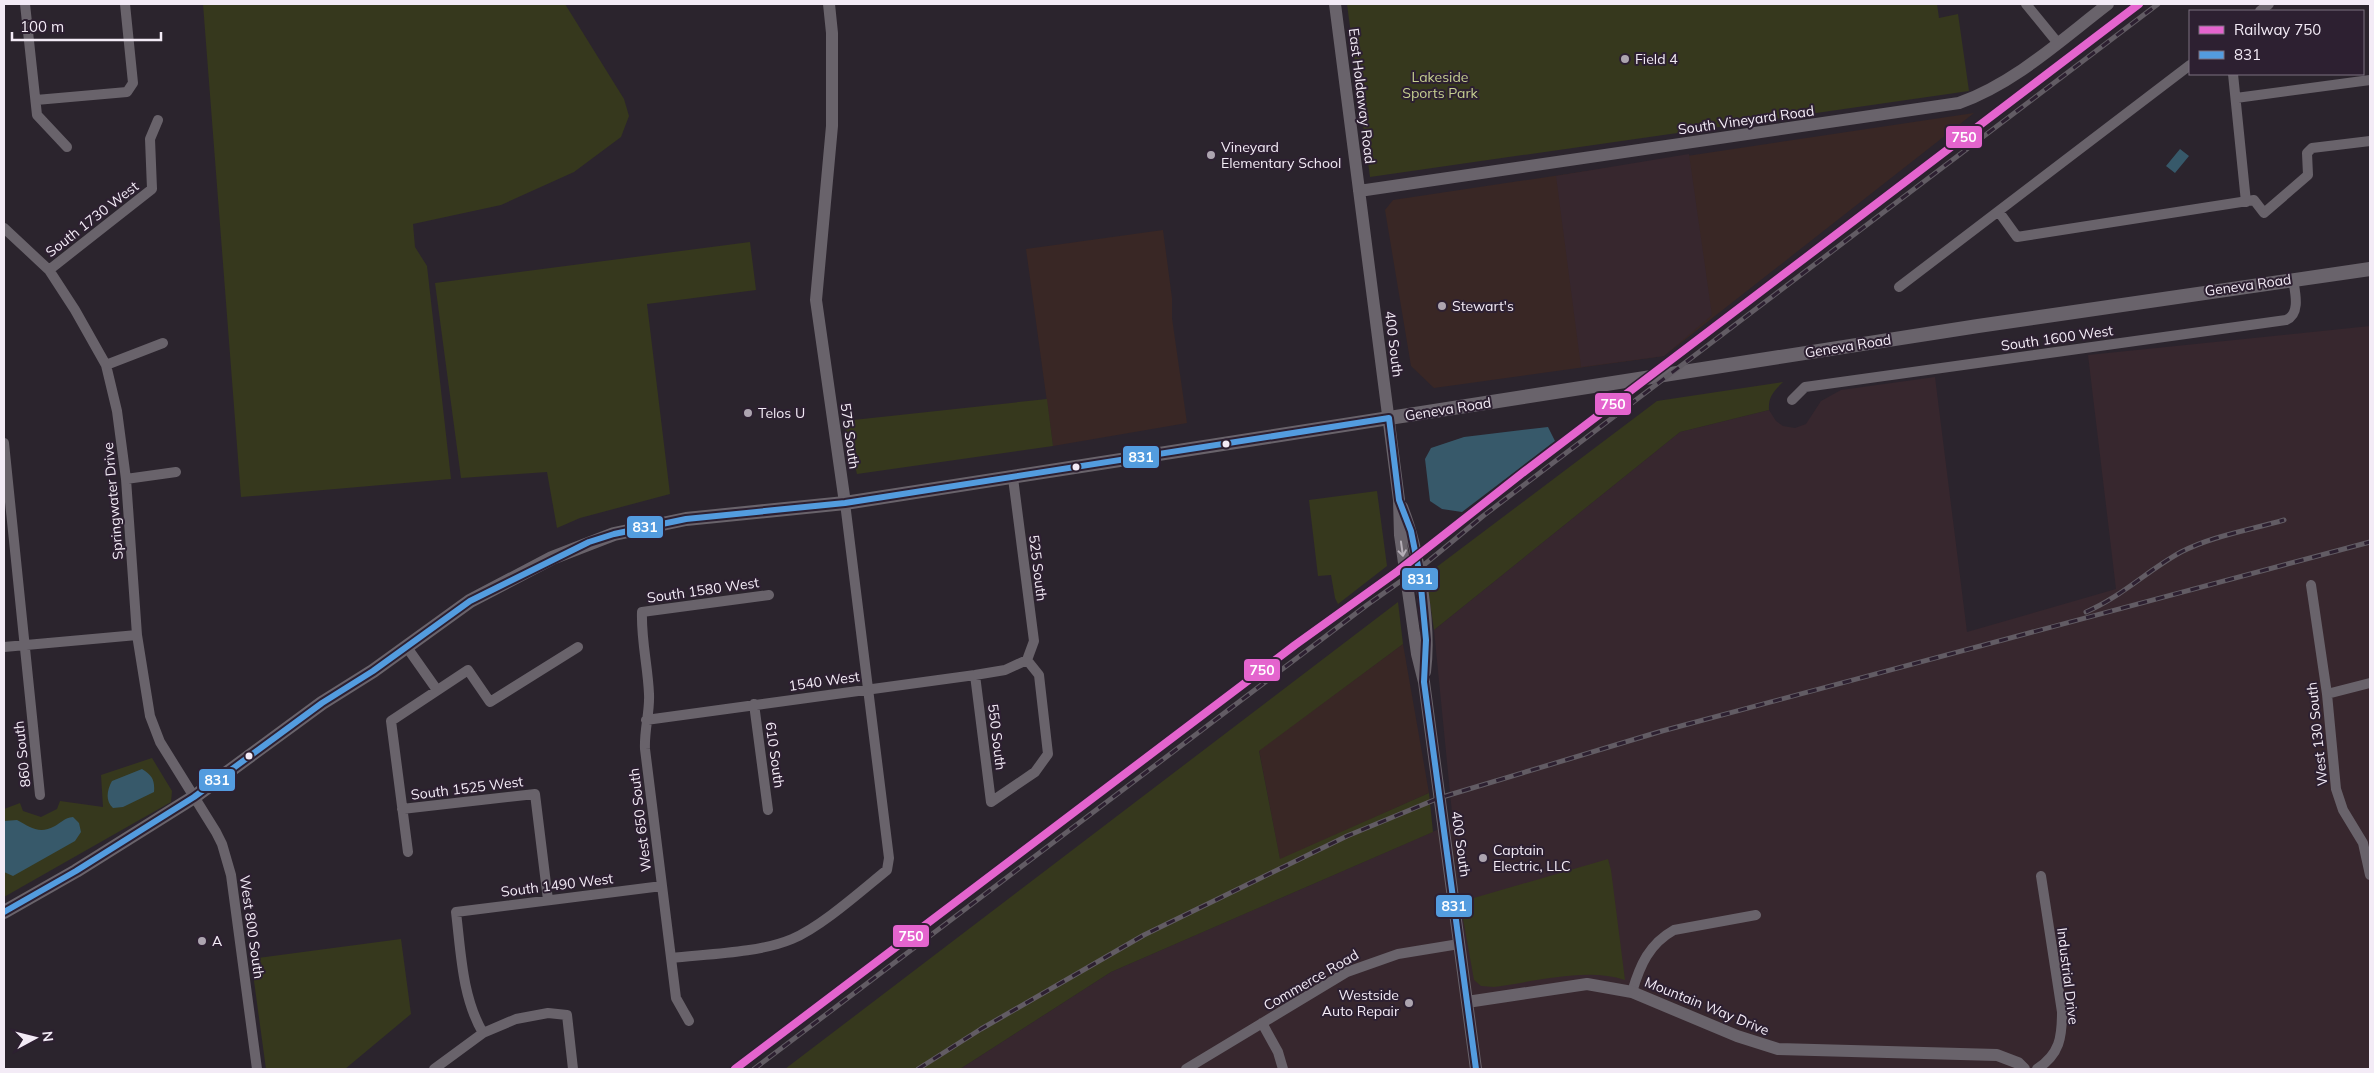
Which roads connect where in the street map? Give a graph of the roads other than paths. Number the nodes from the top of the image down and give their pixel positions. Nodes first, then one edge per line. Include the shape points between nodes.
1 (25, 4) edge
2 (125, 4) edge
3 (830, 4) edge
4 (1335, 4) edge
5 (2026, 4) edge
6 (2108, 4) edge
7 (2057, 42) junction
8 (2189, 66) edge
9 (2233, 75) edge
10 (2370, 80) edge
11 (2236, 98) junction
12 (36, 100) junction
13 (158, 120) dead end
14 (2370, 141) edge
15 (67, 147) dead end
16 (1359, 192) junction
17 (2246, 202) junction
18 (1999, 212) junction
19 (4, 228) edge
20 (2370, 269) edge
21 (48, 270) junction
22 (2293, 279) junction
23 (1899, 287) dead end
24 (163, 343) dead end
25 (106, 365) junction
26 (1792, 400) dead end
27 (1388, 418) junction
28 (4, 442) edge
29 (176, 472) dead end
30 (1013, 478) junction
31 (126, 479) junction
32 (845, 503) junction
33 (8, 529) edge
34 (2311, 585) dead end
35 (769, 595) dead end
36 (642, 612) joint
37 (137, 635) junction
38 (24, 645) junction
39 (406, 646) junction
40 (4, 647) edge
41 (578, 647) dead end
42 (1027, 660) junction
43 (975, 675) junction
44 (2370, 683) edge
45 (867, 688) junction
46 (437, 690) junction
47 (2327, 694) junction
48 (754, 704) junction
49 (646, 720) junction
50 (40, 795) dead end
51 (194, 796) junction
52 (402, 809) junction
53 (768, 810) dead end
54 (408, 852) dead end
55 (2370, 875) edge
56 (2041, 876) dead end
57 (662, 886) junction
58 (548, 900) junction
59 (4, 912) edge
60 (1756, 915) dead end
61 (1460, 944) junction
62 (671, 958) junction
63 (1632, 992) junction
64 (1467, 1002) junction
65 (689, 1021) dead end
66 (1262, 1024) junction
67 (483, 1033) junction
68 (257, 1069) edge
69 (434, 1069) edge
70 (573, 1069) edge
71 (1186, 1069) edge
72 (1283, 1069) edge
73 (1476, 1069) edge
74 (2024, 1069) edge
75 (2037, 1069) edge

1 - 12 street
2 - 12 street via 133,83 126,92
3 - 32 street, 575 South via 832,126 816,300
4 - 16 street, East Holdaway Road
5 - 7 street
6 - 7 street, South Vineyard Road
7 - 16 street, South Vineyard Road via 2010,78 1980,96 1958,103
8 - 18 street
9 - 11 street
10 - 11 street
11 - 17 street
12 - 15 street via 37,115
13 - 21 street, South 1730 West via 150,139 152,190
14 - 17 street via 2312,148 2307,153 2308,175 2264,213 2254,200
16 - 27 street, 400 South
17 - 18 street via 2017,237
18 - 23 street
19 - 21 street, Springwater Drive
20 - 22 main road, Geneva Road
21 - 25 street, Springwater Drive
22 - 26 street, South 1600 West via 2296,304 2294,314 2286,320 1805,387
22 - 27 main road, Geneva Road
24 - 25 street
25 - 31 street, Springwater Drive via 118,411
27 - 30 main road, Geneva Road
27 - 61 street, 400 South via 1399,500 1400,535
28 - 33 street, 860 South
29 - 31 street
30 - 32 main road, Geneva Road
30 - 42 street, 525 South via 1034,641
31 - 37 street, Springwater Drive
32 - 39 main road, Geneva Road via 686,519 614,534 552,558 492,588
32 - 45 street, 575 South
33 - 38 street, 860 South
34 - 47 street, West 130 South
35 - 36 street, South 1580 West
36 - 49 street, West 650 South via 649,696
37 - 38 street
37 - 51 street, Springwater Drive via 150,716 160,742
38 - 40 street
38 - 50 street, 860 South
39 - 46 street
39 - 51 main road, Geneva Road
41 - 46 street via 490,702 468,670
42 - 43 street, 1540 West via 1005,670
42 - 43 street, 550 South via 1039,674 1048,754 1035,772 991,802
43 - 45 street, 1540 West
44 - 47 street
45 - 48 street, 1540 West
45 - 62 street, 575 South via 889,858 887,870 793,939 772,946
46 - 52 street via 391,721
47 - 55 street, West 130 South via 2336,789 2343,810 2363,843
48 - 49 street, 1540 West
48 - 53 street, 610 South
49 - 57 street, West 650 South via 645,749
51 - 59 main road, Geneva Road via 76,871
51 - 68 street, West 800 South via 222,844 232,875
52 - 54 street
52 - 58 street, South 1525 West via 535,794
56 - 75 street, Industrial Drive via 2062,1012 2062,1032 2056,1052
57 - 58 street, South 1490 West
57 - 62 street, West 650 South
58 - 67 street, South 1490 West via 456,912 465,984 475,1020
60 - 63 street via 1674,930 1662,937 1644,959
61 - 64 street, 400 South
61 - 66 street, Commerce Road via 1398,954 1368,963
62 - 65 street, West 650 South via 676,998
63 - 64 street, Mountain Way Drive via 1587,984
63 - 74 street, Mountain Way Drive via 1736,1036 1778,1049 1997,1055 2018,1063
64 - 73 street, 400 South
66 - 71 street, Commerce Road
66 - 72 street via 1278,1052
67 - 69 street
67 - 70 street via 516,1019 548,1012 568,1015

